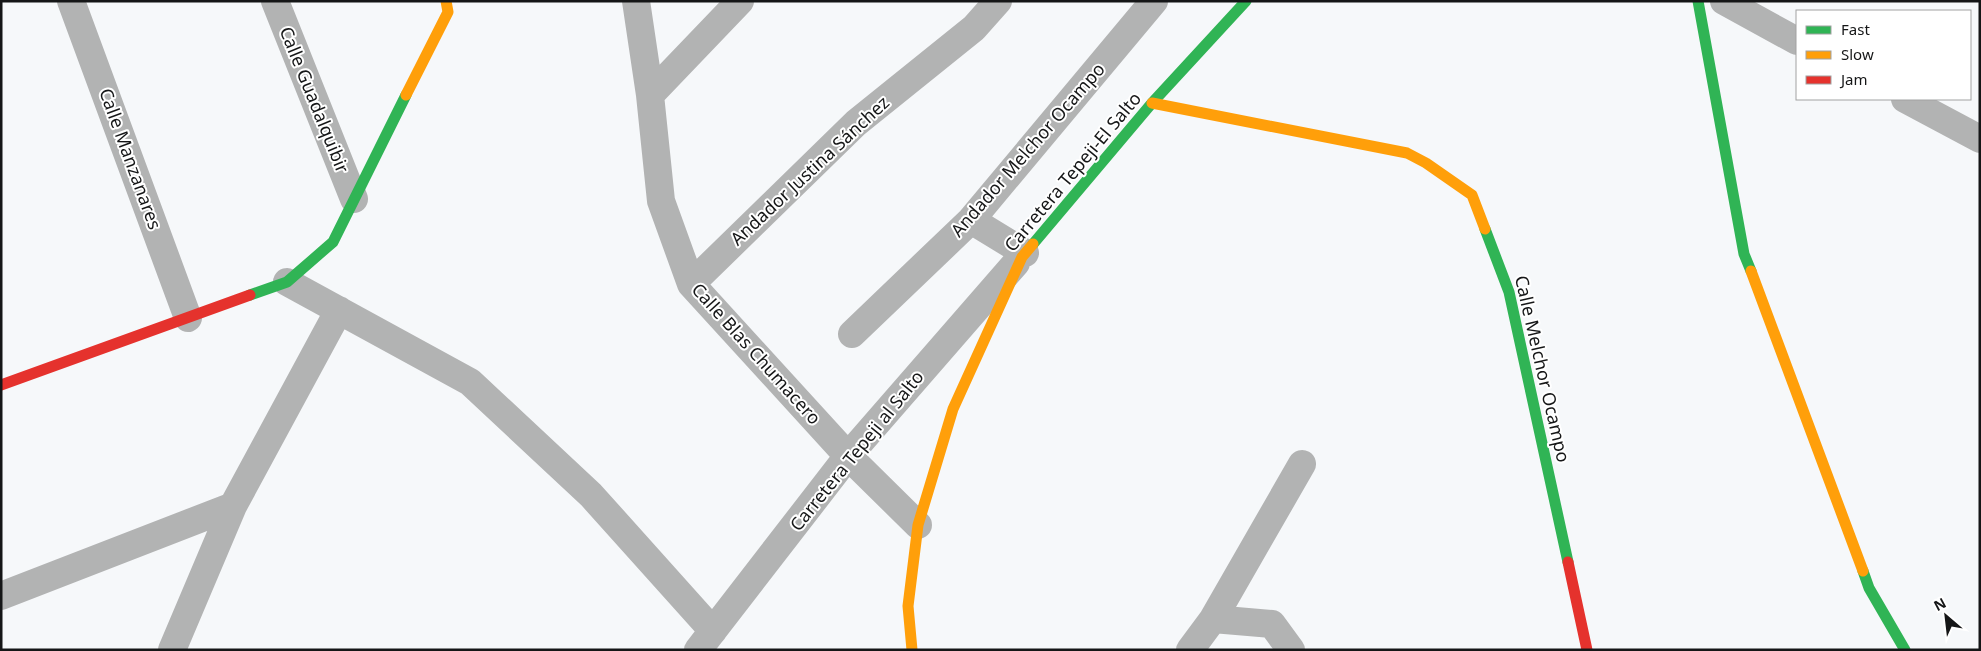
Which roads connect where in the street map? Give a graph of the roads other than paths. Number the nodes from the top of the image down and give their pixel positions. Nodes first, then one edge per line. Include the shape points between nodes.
1 (71, 1) edge
2 (275, 1) edge
3 (446, 1) edge
4 (636, 1) edge
5 (740, 1) edge
6 (998, 1) edge
7 (1154, 1) edge
8 (1246, 1) edge
9 (1698, 1) edge
10 (1724, 1) edge
11 (1796, 40) edge
12 (650, 95) junction
13 (1906, 100) edge
14 (1152, 103) junction
15 (1980, 140) edge
16 (354, 200) junction
17 (971, 220) junction
18 (1023, 255) junction
19 (287, 282) junction
20 (691, 284) junction
21 (339, 310) junction
22 (188, 318) junction
23 (852, 334) dead end
24 (2, 380) edge
25 (848, 456) junction
26 (1302, 464) dead end
27 (233, 506) junction
28 (918, 525) junction
29 (1, 596) edge
30 (1213, 619) junction
31 (706, 641) edge
32 (172, 650) edge
33 (912, 650) edge
34 (1190, 650) edge
35 (1291, 650) edge
36 (1587, 650) edge
37 (1905, 650) edge

1 - 22 street, Calle Manzanares
2 - 16 street, Calle Guadalquibir
3 - 16 street via 448,12
4 - 12 street, Calle Blas Chumacero
5 - 12 street
6 - 20 street, Andador Justina Sánchez via 974,28 856,123
7 - 17 street, Andador Melchor Ocampo
8 - 14 street, Carretera Tepeji-El Salto
9 - 37 street via 1744,254 1869,588
10 - 11 street
12 - 20 street, Calle Blas Chumacero via 660,201
13 - 15 street
14 - 18 street, Carretera Tepeji-El Salto
14 - 36 street, Calle Melchor Ocampo via 1407,153 1472,195 1509,292
16 - 19 street via 333,242
17 - 18 street
17 - 23 street, Andador Melchor Ocampo
18 - 25 street, Carretera Tepeji al Salto
18 - 28 street, Carretera Tepeji-El Salto via 954,408
19 - 21 street
19 - 22 street
20 - 25 street, Calle Blas Chumacero
21 - 27 street
21 - 31 street via 470,382 591,495
22 - 24 street
25 - 28 street, Calle Blas Chumacero
25 - 31 street, Carretera Tepeji al Salto
26 - 30 street
27 - 29 street
27 - 32 street
28 - 33 street, Carretera Tepeji-El Salto via 908,606
30 - 34 street
30 - 35 street via 1272,624

